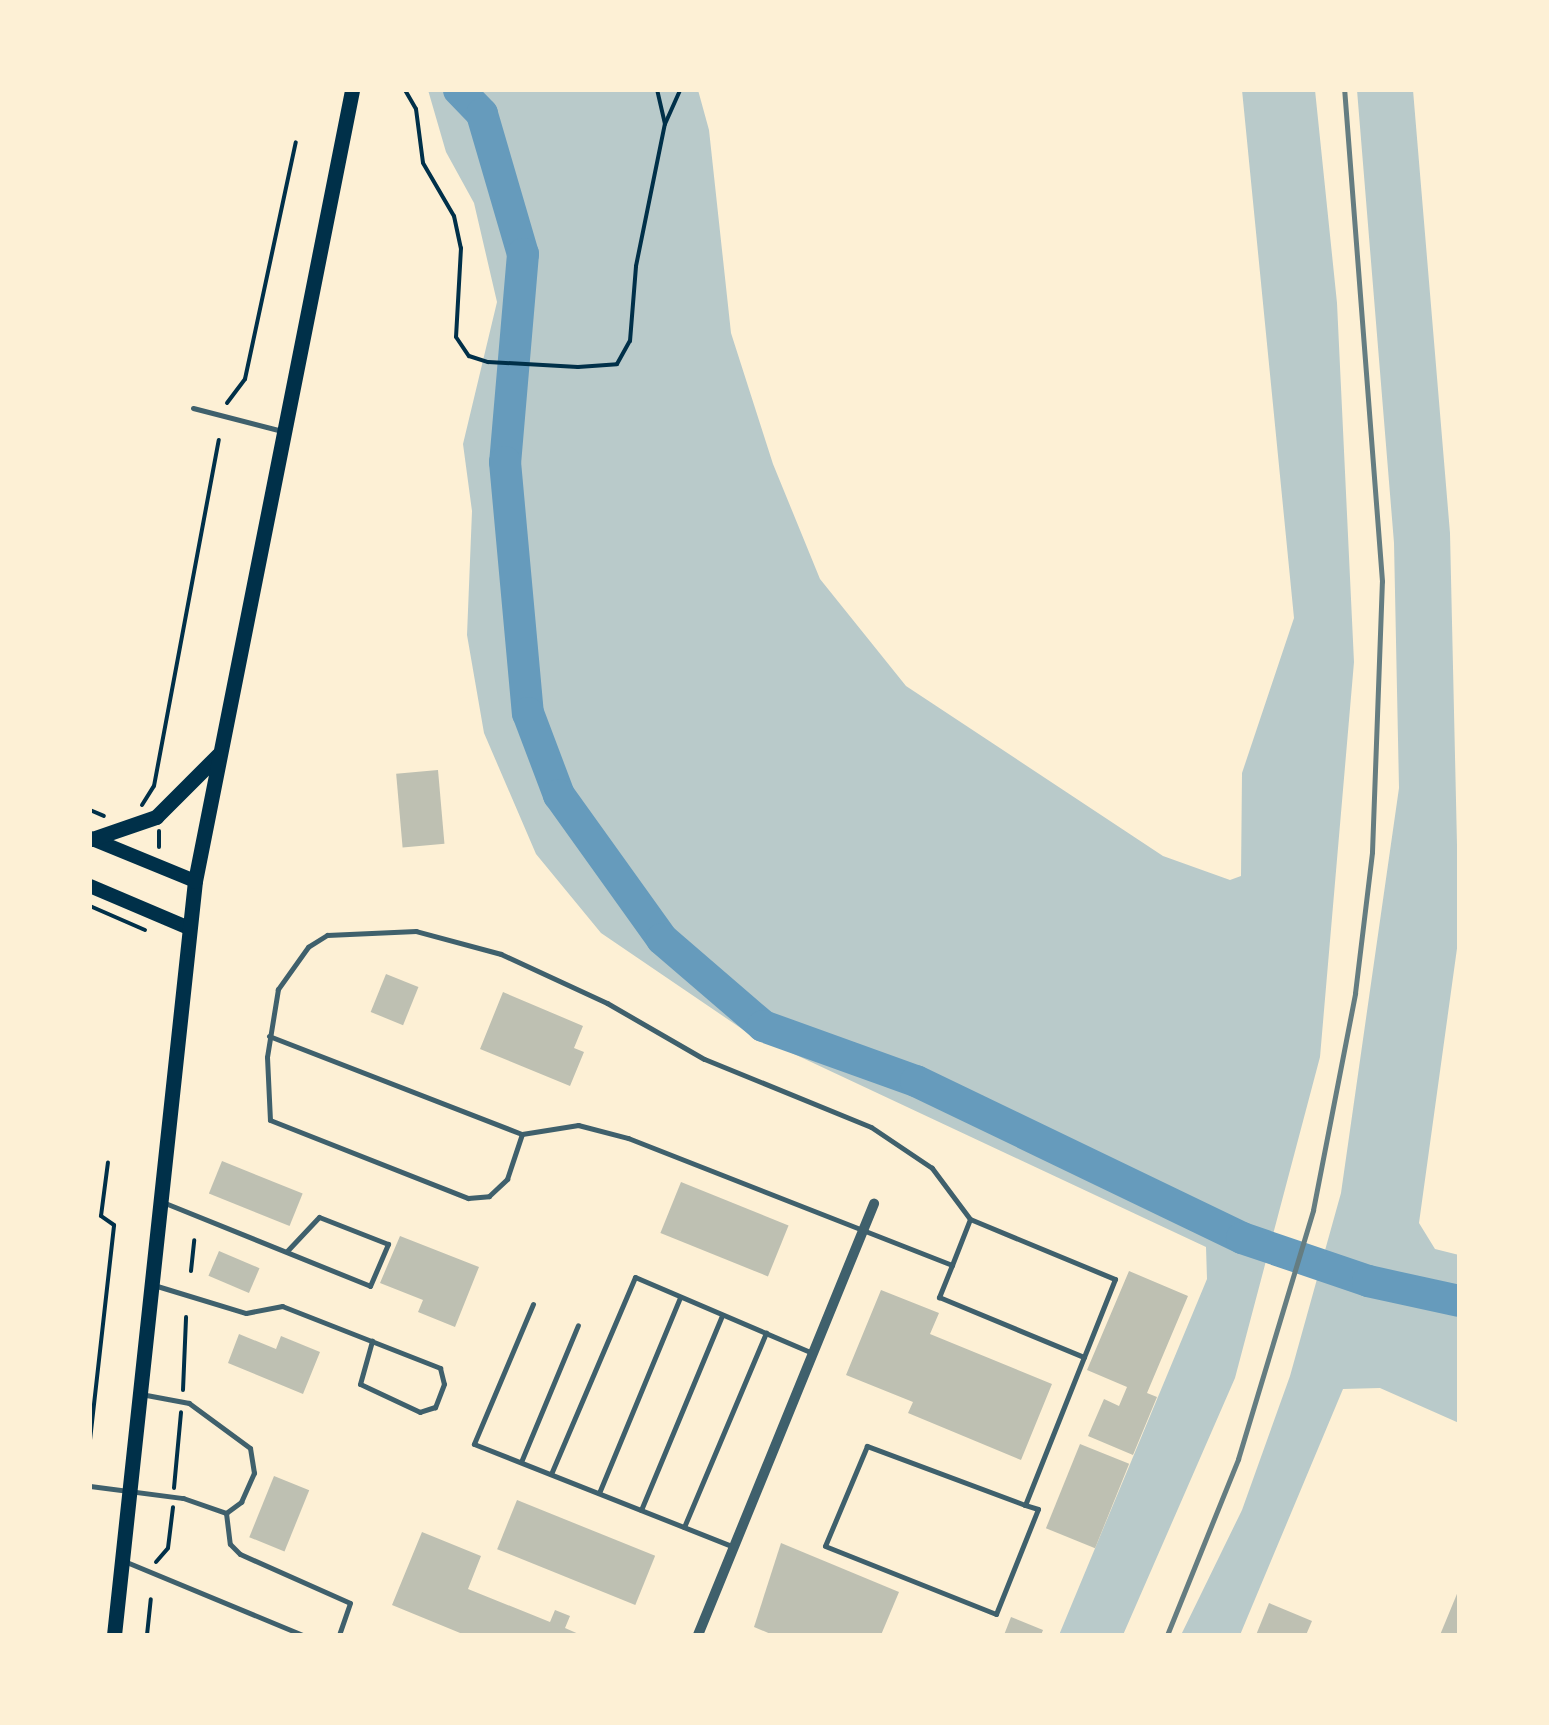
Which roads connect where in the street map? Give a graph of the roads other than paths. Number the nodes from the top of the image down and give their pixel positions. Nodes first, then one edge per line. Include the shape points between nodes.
1 (352, 90) edge
2 (193, 408) dead end
3 (284, 432) junction
4 (221, 752) junction
5 (91, 839) edge
6 (196, 880) junction
7 (90, 886) edge
8 (190, 928) junction
9 (269, 1036) junction
10 (522, 1134) junction
11 (157, 1200) junction
12 (874, 1202) dead end
13 (970, 1219) junction
14 (864, 1230) junction
15 (287, 1251) junction
16 (952, 1265) junction
17 (149, 1285) junction
18 (680, 1296) junction
19 (533, 1304) dead end
20 (722, 1315) junction
21 (578, 1324) dead end
22 (766, 1333) junction
23 (372, 1342) junction
24 (813, 1353) junction
25 (1084, 1357) junction
26 (138, 1394) junction
27 (521, 1462) junction
28 (551, 1474) junction
29 (90, 1486) edge
30 (128, 1490) junction
31 (599, 1493) junction
32 (1025, 1505) junction
33 (642, 1510) junction
34 (226, 1513) junction
35 (684, 1527) junction
36 (734, 1547) junction
37 (122, 1560) junction
38 (114, 1635) edge
39 (303, 1635) edge
40 (339, 1635) edge
41 (698, 1635) edge

1 - 3 main road
2 - 3 lane
3 - 4 main road
4 - 5 main road via 156,818
4 - 6 main road
5 - 6 main road
6 - 8 main road
7 - 8 main road
8 - 11 main road
9 - 10 lane
9 - 10 lane via 266,1109 285,1131 468,1198 490,1196 507,1179
9 - 13 lane via 278,989 308,947 326,935 416,931 502,954 607,1002 704,1059 871,1127 932,1168
10 - 14 lane via 578,1125 628,1138
11 - 15 lane
11 - 17 main road
12 - 14 street
13 - 16 lane
13 - 25 lane via 1115,1279
14 - 16 lane
14 - 24 street
15 - 15 lane via 370,1286 388,1244 319,1217
16 - 25 lane via 940,1297
17 - 23 lane via 190,1291 246,1313 282,1306
17 - 26 main road
18 - 20 lane
18 - 28 lane via 635,1277
18 - 31 lane
19 - 27 lane via 474,1444
20 - 22 lane
20 - 33 lane
21 - 27 lane
22 - 24 lane
22 - 35 lane
23 - 23 lane via 440,1368 444,1384 435,1407 420,1412 360,1384
24 - 36 street
25 - 32 lane
26 - 30 main road
26 - 34 lane via 189,1402 250,1448 254,1474 241,1502
27 - 28 lane
28 - 31 lane
29 - 30 lane
30 - 34 lane
30 - 37 main road
31 - 33 lane
32 - 32 lane via 867,1446 825,1546 996,1614 1038,1510
33 - 35 lane
34 - 40 lane via 230,1544 240,1554 350,1602
35 - 36 lane
36 - 41 street
37 - 38 main road
37 - 39 lane

